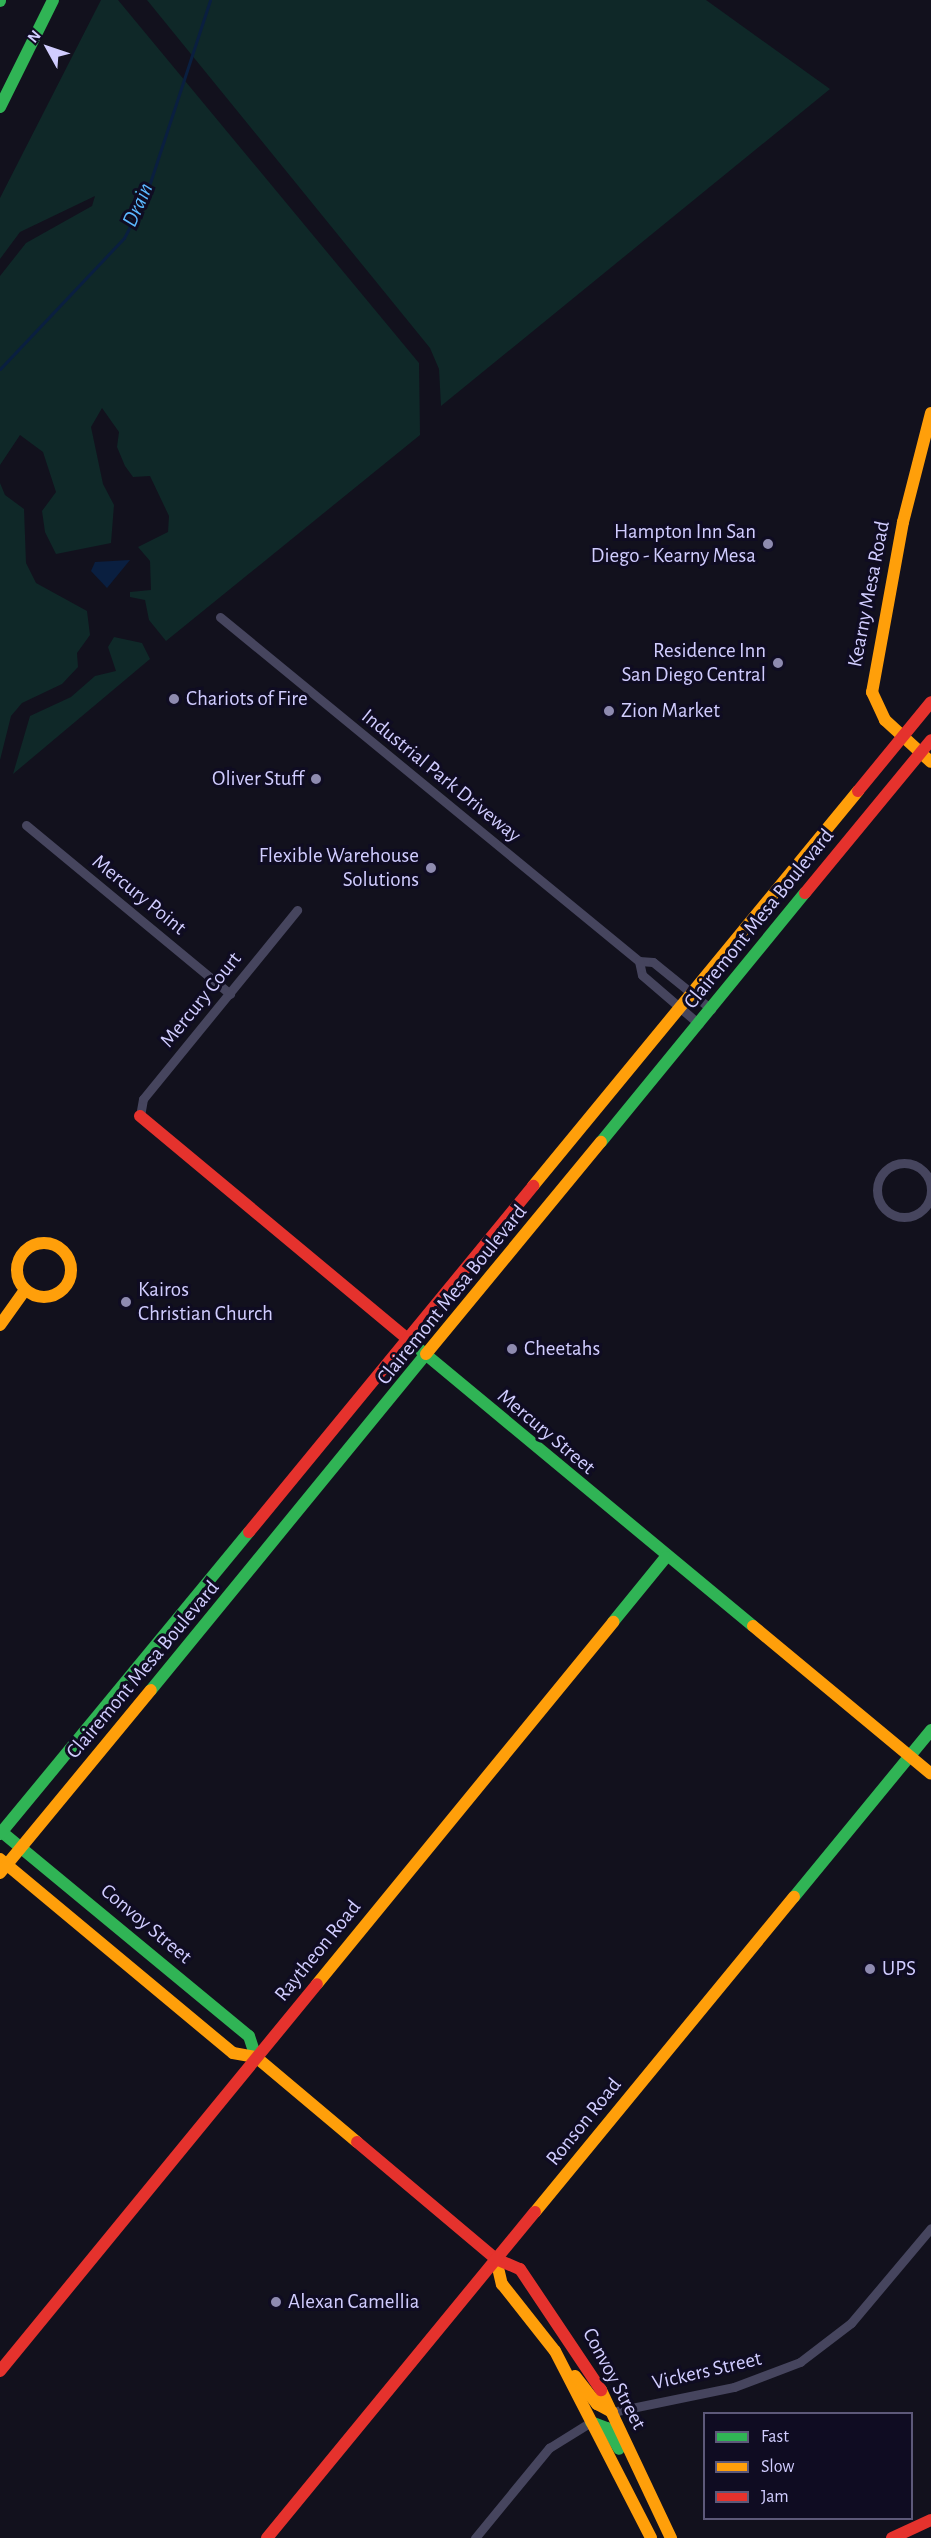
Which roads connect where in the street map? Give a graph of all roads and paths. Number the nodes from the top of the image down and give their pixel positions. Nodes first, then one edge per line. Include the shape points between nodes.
1 (53, 0) edge
2 (0, 107) edge
3 (931, 413) edge
4 (220, 617) dead end
5 (931, 702) edge
6 (902, 737) junction
7 (931, 740) edge
8 (920, 753) junction
9 (931, 762) edge
10 (26, 825) dead end
11 (297, 910) dead end
12 (639, 961) junction
13 (230, 993) junction
14 (693, 995) junction
15 (682, 1009) junction
16 (711, 1009) junction
17 (699, 1024) junction
18 (140, 1116) joint
19 (928, 1209) edge
20 (26, 1290) junction
21 (0, 1325) edge
22 (406, 1341) junction
23 (426, 1358) junction
24 (666, 1557) junction
25 (931, 1730) edge
26 (910, 1756) junction
27 (931, 1774) edge
28 (1, 1832) edge
29 (21, 1847) junction
30 (2, 1865) edge
31 (256, 2057) junction
32 (931, 2228) edge
33 (496, 2259) junction
34 (555, 2351) junction
35 (0, 2371) edge
36 (612, 2412) junction
37 (591, 2422) junction
38 (647, 2488) junction
39 (931, 2520) edge
40 (267, 2538) edge
41 (475, 2538) edge
42 (651, 2538) edge
43 (671, 2538) edge
44 (892, 2538) edge

1 - 2 main road
3 - 6 main road, Kearny Mesa Road via 873,667 872,692 879,710
4 - 12 street, Industrial Park Driveway
5 - 6 main road, Clairemont Mesa Boulevard
6 - 8 main road, Kearny Mesa Road
6 - 14 main road, Clairemont Mesa Boulevard
7 - 8 main road, Clairemont Mesa Boulevard
8 - 9 main road, Kearny Mesa Road
8 - 16 main road, Clairemont Mesa Boulevard
10 - 13 street, Mercury Point
11 - 13 street, Mercury Court
12 - 14 street, Industrial Park Driveway via 653,962
12 - 15 street, Industrial Park Driveway via 642,975
13 - 18 street, Mercury Court via 143,1099
14 - 15 main road, Clairemont Mesa Boulevard
14 - 16 street, Industrial Park Driveway
15 - 17 street, Industrial Park Driveway
15 - 22 main road, Clairemont Mesa Boulevard
16 - 17 main road, Clairemont Mesa Boulevard
17 - 23 main road, Clairemont Mesa Boulevard
18 - 22 main road, Mercury Street
19 - 19 street via 930,1188 923,1171 899,1163 883,1173 877,1191 890,1212 908,1216
20 - 20 main road via 45,1297 61,1292 71,1277 64,1251 48,1244 26,1251 18,1274
20 - 21 main road
22 - 23 main road, Mercury Street
22 - 28 main road, Clairemont Mesa Boulevard
23 - 24 main road, Mercury Street
23 - 29 main road, Clairemont Mesa Boulevard
24 - 26 main road, Mercury Street
24 - 31 main road, Raytheon Road
25 - 26 main road, Ronson Road
26 - 27 main road, Mercury Street
26 - 33 main road, Ronson Road
28 - 29 main road, Convoy Street
29 - 30 main road, Clairemont Mesa Boulevard
29 - 31 main road, Convoy Street via 249,2036
30 - 31 main road, Convoy Street via 232,2053
31 - 33 main road, Convoy Street
31 - 35 main road, Raytheon Road
32 - 36 street, Vickers Street via 851,2323 800,2362 734,2387
33 - 34 main road, Convoy Street via 502,2284
33 - 36 main road, Convoy Street via 520,2269 538,2292 579,2349
33 - 40 main road, Ronson Road
34 - 36 main road via 597,2404
34 - 37 main road, Convoy Street
36 - 38 main road, Convoy Street
37 - 38 main road via 607,2428 634,2481
37 - 41 street via 549,2448
37 - 42 main road, Convoy Street
38 - 43 main road, Convoy Street
39 - 44 main road

